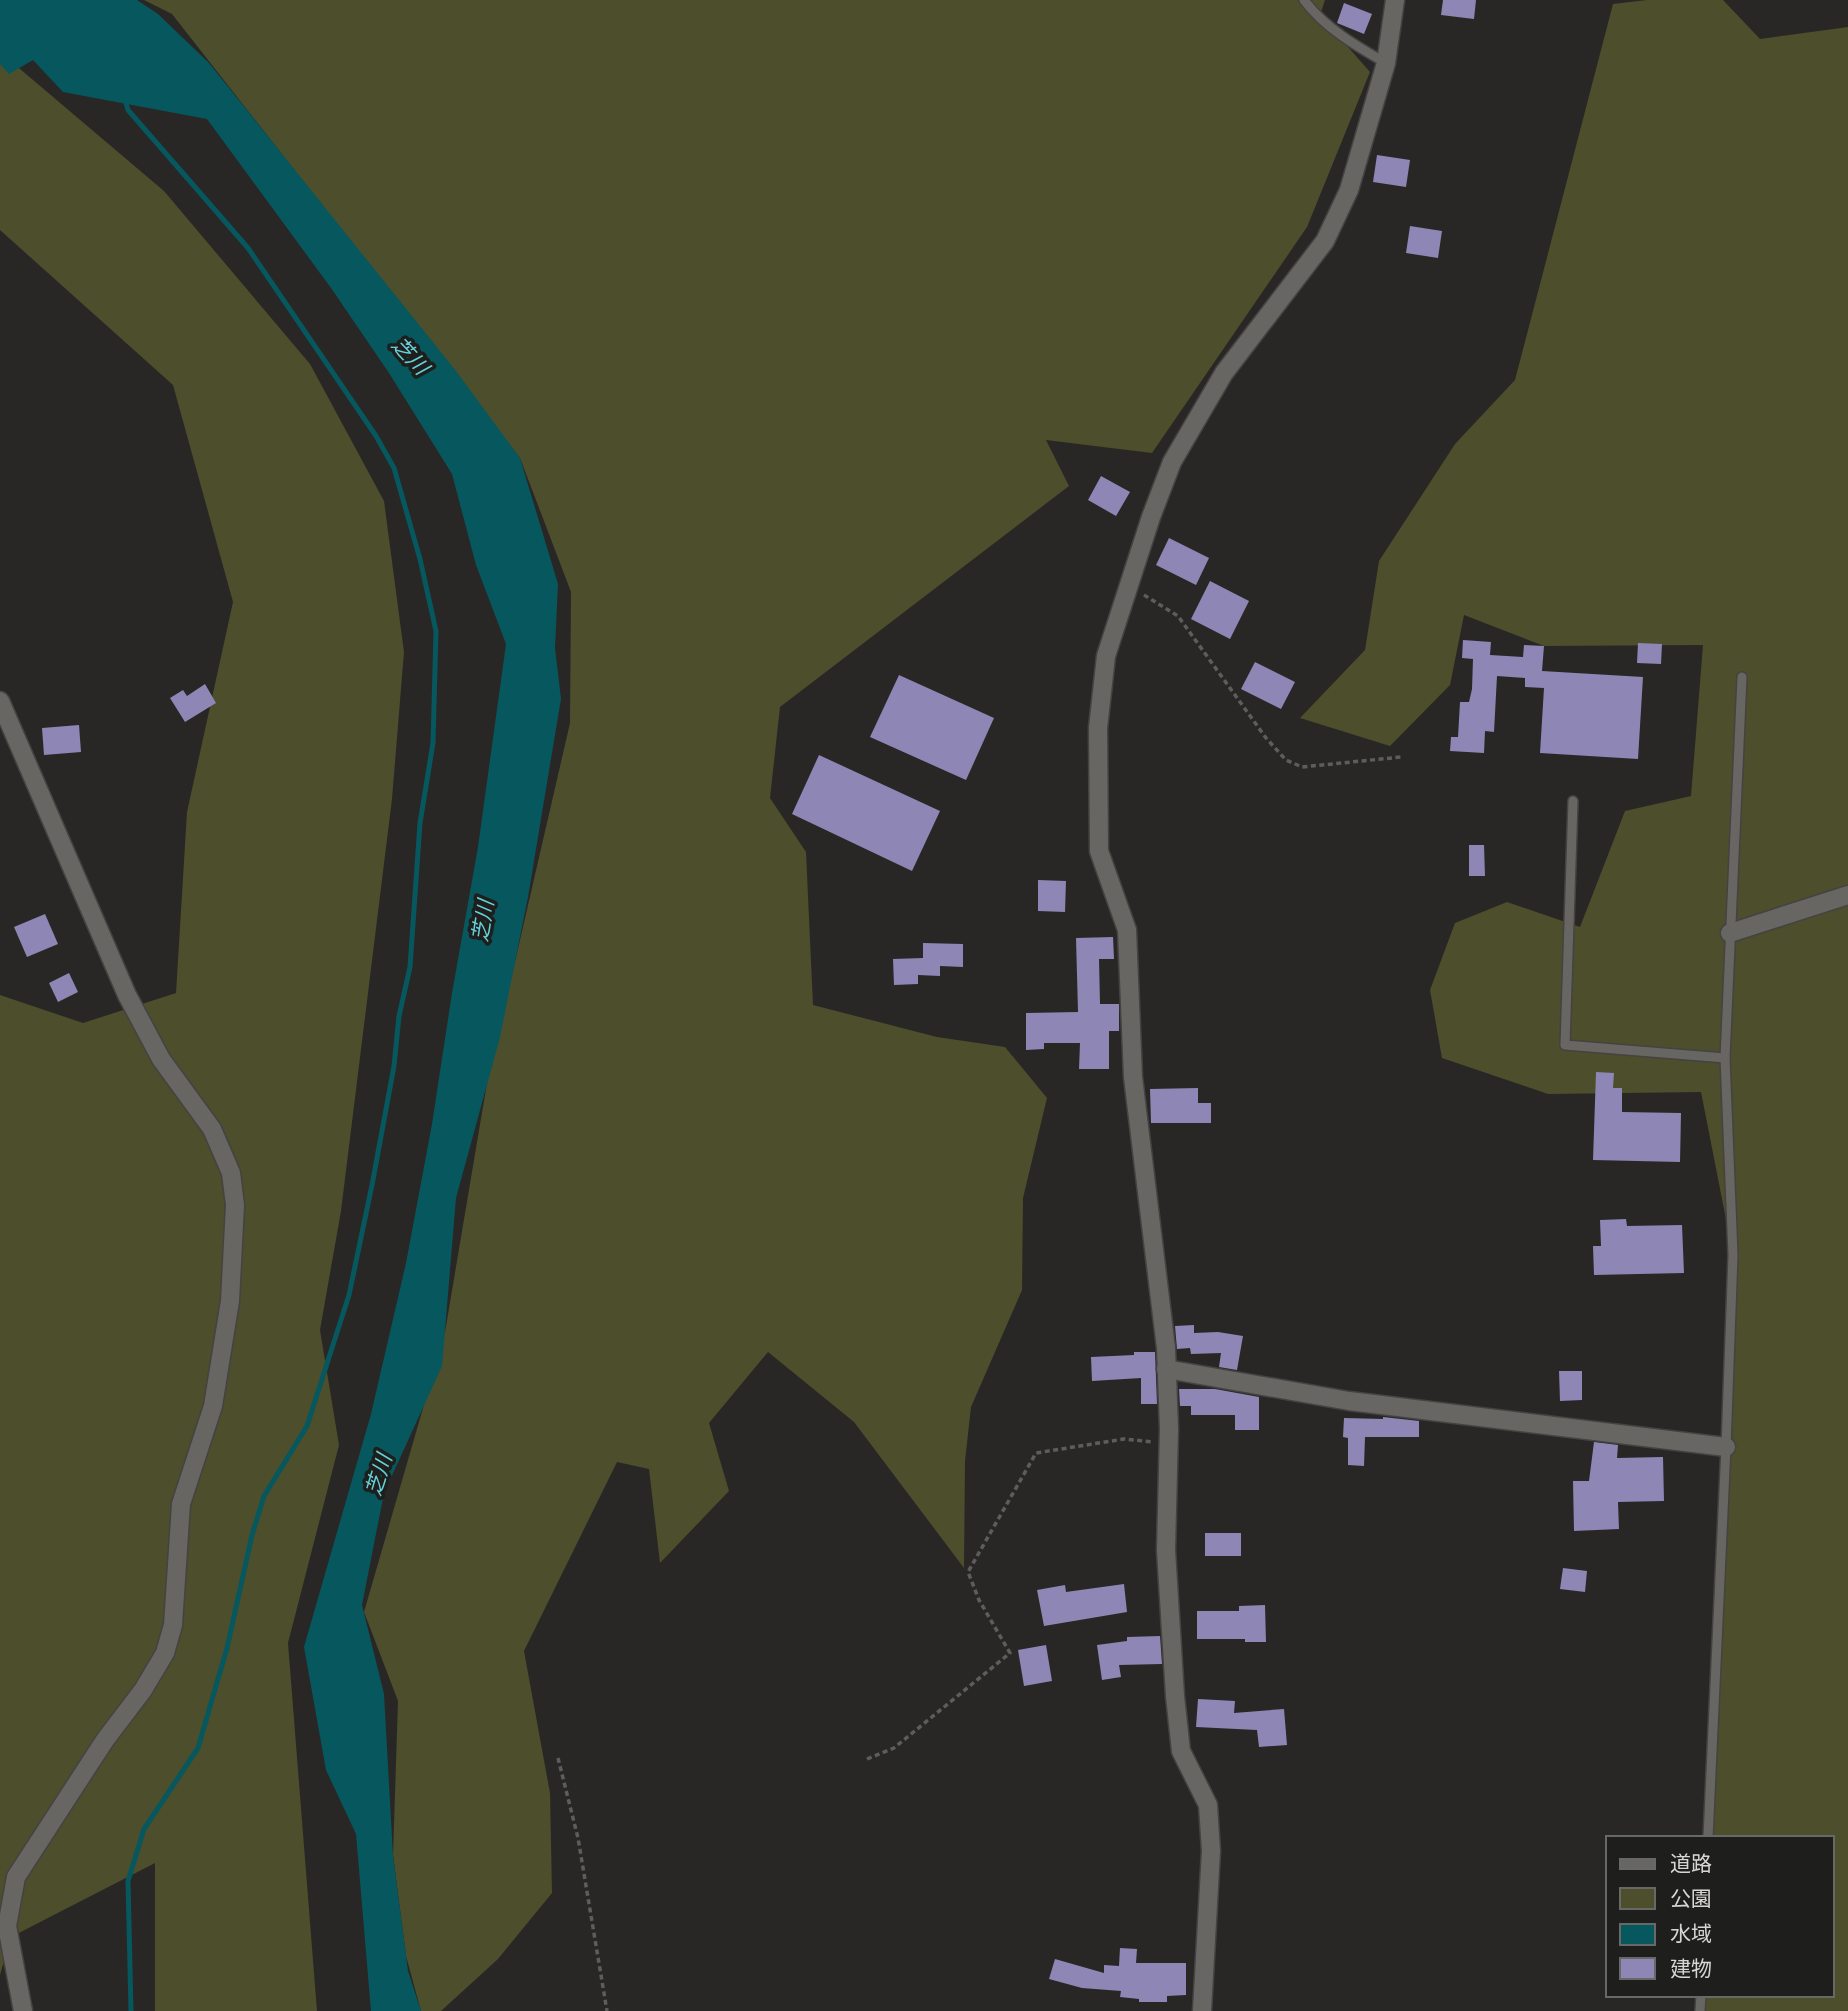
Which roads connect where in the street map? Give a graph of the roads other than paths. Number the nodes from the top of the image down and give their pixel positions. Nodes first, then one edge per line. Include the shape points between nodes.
1 (1304, 0) edge
2 (1395, 0) edge
3 (1386, 63) junction
4 (1742, 677) dead end
5 (0, 701) edge
6 (1573, 801) dead end
7 (1848, 895) edge
8 (1730, 933) junction
9 (1726, 1058) junction
10 (1166, 1369) junction
11 (1726, 1447) junction
12 (1708, 1836) edge
13 (23, 2011) edge
14 (1202, 2011) edge

1 - 3 lane via 1316,16
2 - 3 street
3 - 10 street via 1349,190 1325,241 1224,373 1172,462 1106,656 1098,728 1099,852 1127,930 1133,1077
4 - 8 lane
5 - 13 street via 127,995 162,1059 212,1129 231,1173 235,1205 230,1301 214,1406 181,1504 173,1625 164,1653 143,1690 16,1877 7,1926
6 - 9 lane via 1565,1045
7 - 8 street
8 - 9 lane
9 - 11 lane via 1733,1255
10 - 11 street via 1349,1401
10 - 14 street via 1166,1549 1175,1696 1181,1751 1208,1805 1211,1851
11 - 12 lane

